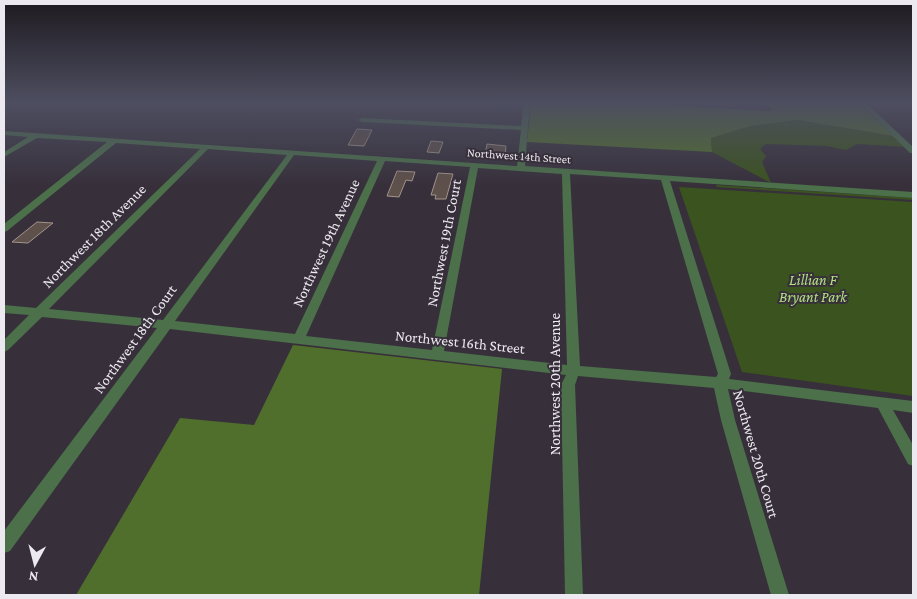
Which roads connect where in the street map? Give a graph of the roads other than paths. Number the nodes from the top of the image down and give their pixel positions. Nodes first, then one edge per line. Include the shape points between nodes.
1 (525, 130) edge
2 (891, 130) edge
3 (4, 133) edge
4 (36, 135) junction
5 (115, 140) junction
6 (206, 147) junction
7 (913, 151) edge
8 (292, 153) junction
9 (4, 155) edge
10 (382, 159) junction
11 (474, 166) junction
12 (521, 169) junction
13 (566, 172) junction
14 (665, 179) junction
15 (913, 196) edge
16 (4, 229) edge
17 (4, 309) edge
18 (39, 312) junction
19 (166, 324) junction
20 (298, 340) junction
21 (4, 347) edge
22 (437, 356) junction
23 (574, 372) junction
24 (720, 383) junction
25 (882, 403) junction
26 (913, 407) edge
27 (913, 459) edge
28 (4, 545) edge
29 (574, 595) edge
30 (780, 595) edge

1 - 12 street
2 - 7 street
3 - 4 street, Northwest 14th Street
4 - 5 street, Northwest 14th Street
4 - 9 street
5 - 6 street, Northwest 14th Street
5 - 16 street
6 - 8 street, Northwest 14th Street
6 - 18 street, Northwest 18th Avenue
8 - 10 street, Northwest 14th Street
8 - 19 street, Northwest 18th Court
10 - 11 street, Northwest 14th Street
10 - 20 street, Northwest 19th Avenue
11 - 12 street, Northwest 14th Street
11 - 22 street, Northwest 19th Court
12 - 13 street, Northwest 14th Street
13 - 14 street, Northwest 14th Street
13 - 23 street, Northwest 20th Avenue
14 - 15 street, Northwest 14th Street
14 - 24 street, Northwest 20th Court via 725,374
17 - 18 street, Northwest 16th Street
18 - 19 street, Northwest 16th Street
18 - 21 street, Northwest 18th Avenue
19 - 20 street, Northwest 16th Street
19 - 28 street, Northwest 18th Court
20 - 22 street, Northwest 16th Street
22 - 23 street, Northwest 16th Street
23 - 24 street, Northwest 16th Street
23 - 29 street, Northwest 20th Avenue via 568,385
24 - 25 street, Northwest 16th Street
24 - 30 street, Northwest 20th Court
25 - 26 street, Northwest 16th Street
25 - 27 street

